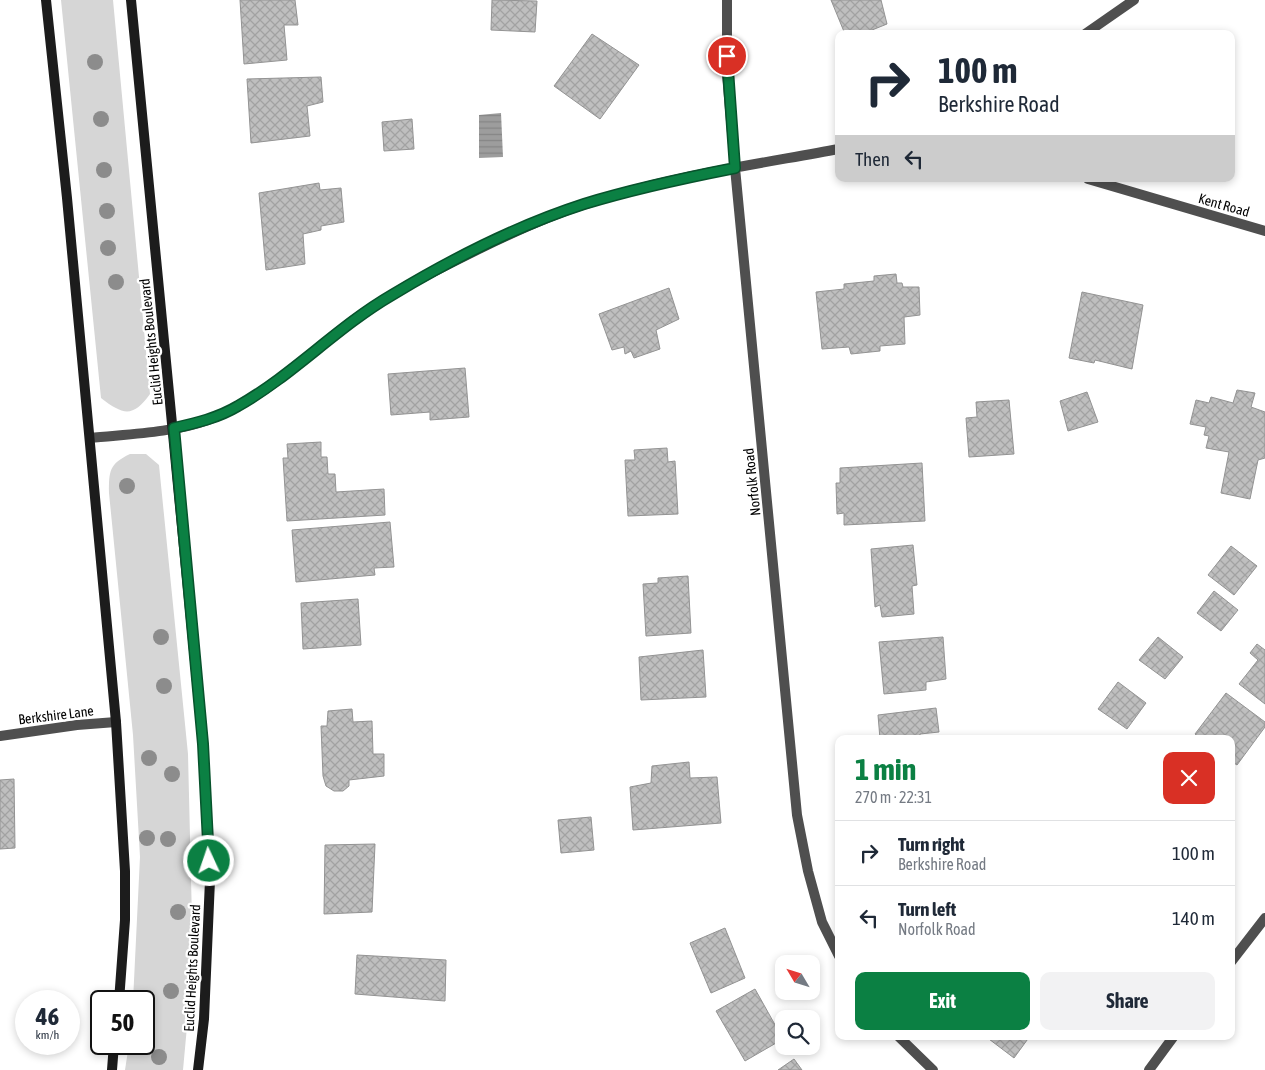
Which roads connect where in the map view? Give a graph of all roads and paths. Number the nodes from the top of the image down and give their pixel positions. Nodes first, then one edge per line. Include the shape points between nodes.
1 (46, 0) edge
2 (131, 0) edge
3 (727, 0) edge
4 (1134, 0) edge
5 (1091, 30) edge
6 (835, 150) edge
7 (735, 168) junction
8 (1098, 182) edge
9 (1265, 231) edge
10 (174, 428) junction
11 (90, 438) junction
12 (116, 722) junction
13 (0, 736) edge
14 (1265, 918) edge
15 (835, 948) edge
16 (1235, 957) edge
17 (120, 990) edge
18 (902, 1040) edge
19 (1171, 1040) edge
20 (113, 1055) edge
21 (112, 1070) edge
22 (198, 1070) edge
23 (933, 1070) edge
24 (1149, 1070) edge

1 - 11 main road
2 - 10 main road, Euclid Heights Boulevard
3 - 7 street, Norfolk Road via 727,74
4 - 5 street
6 - 7 street
7 - 10 street via 582,205 483,247 390,295 270,386 238,406 206,420
7 - 15 street, Norfolk Road via 798,815 822,922
8 - 9 street, Kent Road
10 - 11 street
10 - 22 main road, Euclid Heights Boulevard via 203,744 210,880 204,1019
11 - 12 main road
12 - 13 street, Berkshire Lane
12 - 17 main road via 125,872
14 - 16 street
18 - 23 street
19 - 24 street
20 - 21 main road

